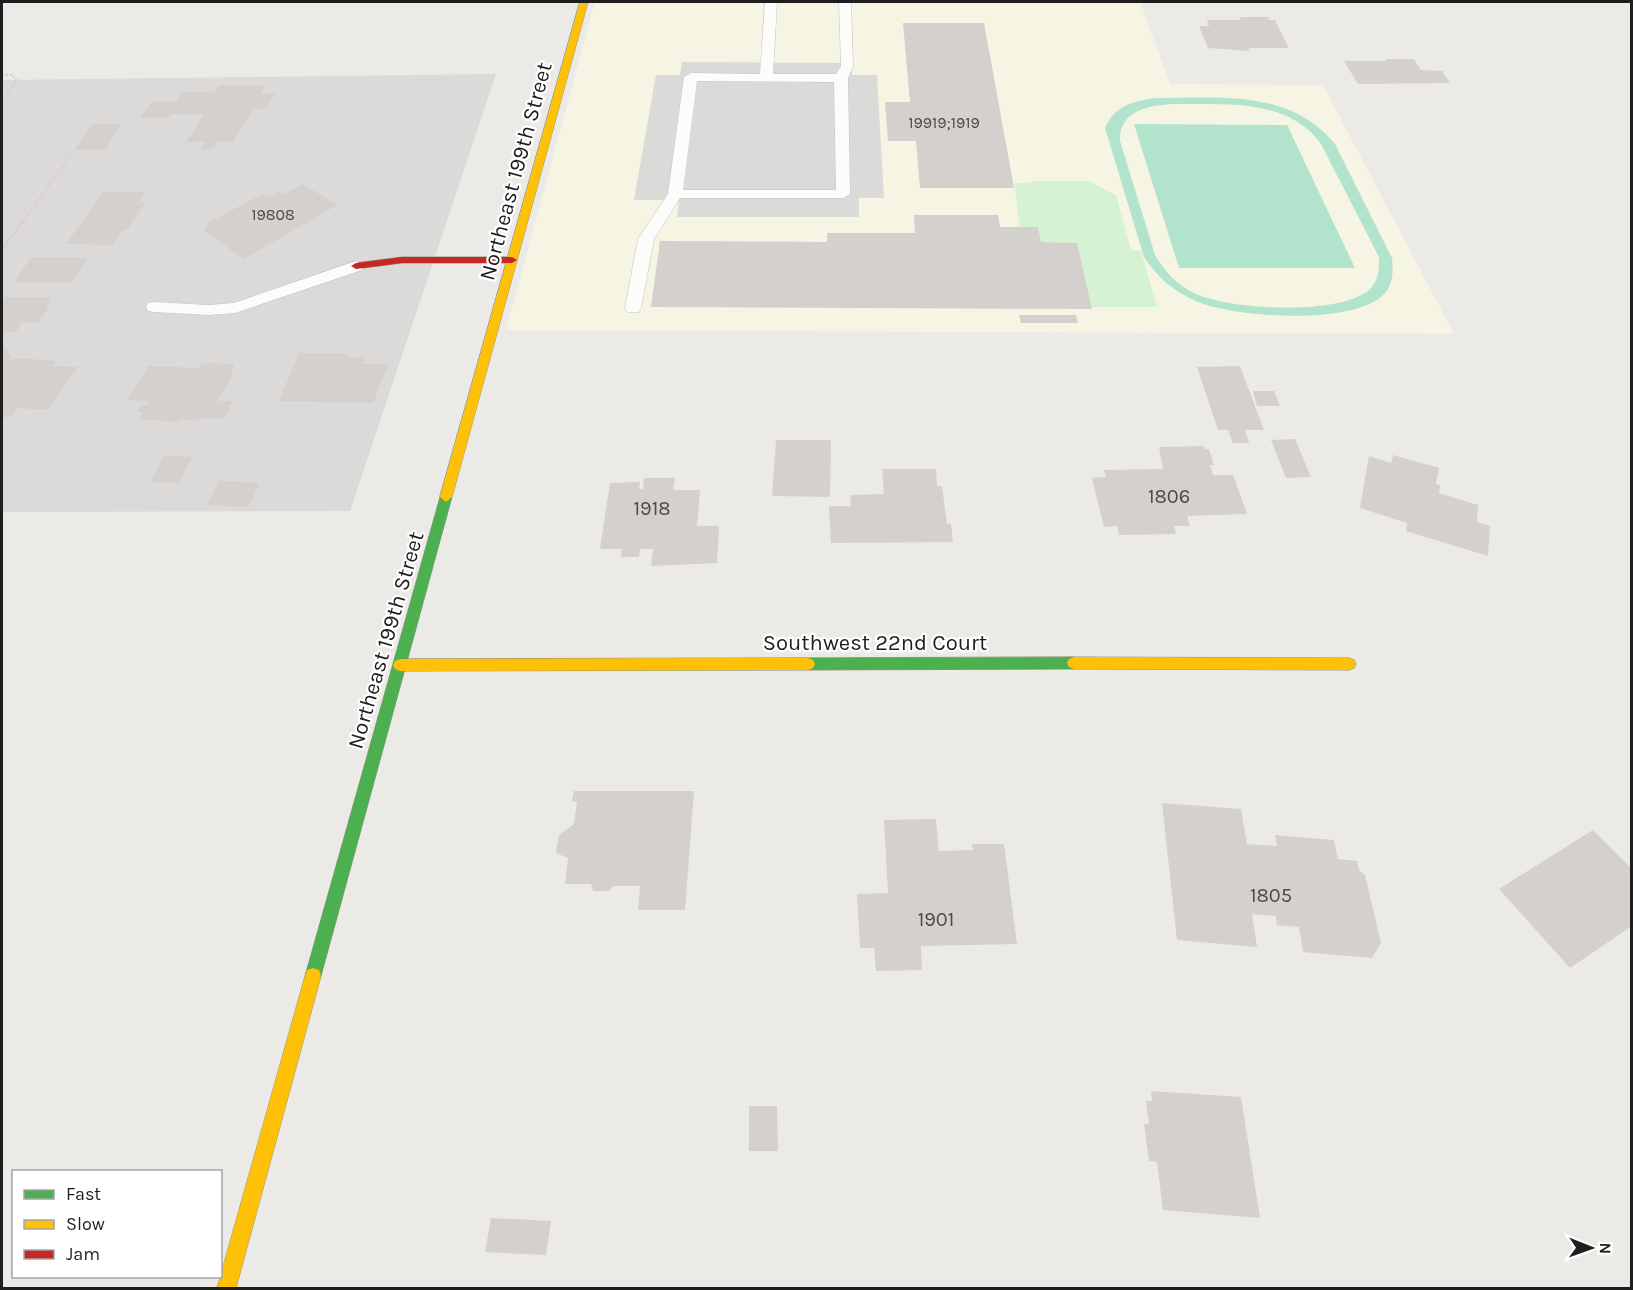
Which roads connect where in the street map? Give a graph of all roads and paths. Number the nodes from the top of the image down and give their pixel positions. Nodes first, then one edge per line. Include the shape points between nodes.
1 (584, 2) edge
2 (771, 2) edge
3 (845, 2) edge
4 (2, 75) edge
5 (766, 77) junction
6 (842, 78) junction
7 (2, 100) edge
8 (72, 154) dead end
9 (675, 194) junction
10 (2, 249) edge
11 (512, 260) junction
12 (356, 266) joint
13 (154, 307) dead end
14 (633, 308) dead end
15 (1349, 664) dead end
16 (400, 665) junction
17 (226, 1288) edge

1 - 11 main road, Northeast 199th Street
2 - 5 lane
3 - 6 lane via 847,66
4 - 7 path via 13,75 16,81
5 - 6 lane
5 - 9 lane via 692,77
6 - 9 lane via 843,194
8 - 10 path
9 - 14 lane via 646,239
11 - 12 main road via 402,260
11 - 16 main road, Northeast 199th Street
12 - 13 lane via 235,308
15 - 16 main road, Southwest 22nd Court
16 - 17 main road, Northeast 199th Street

